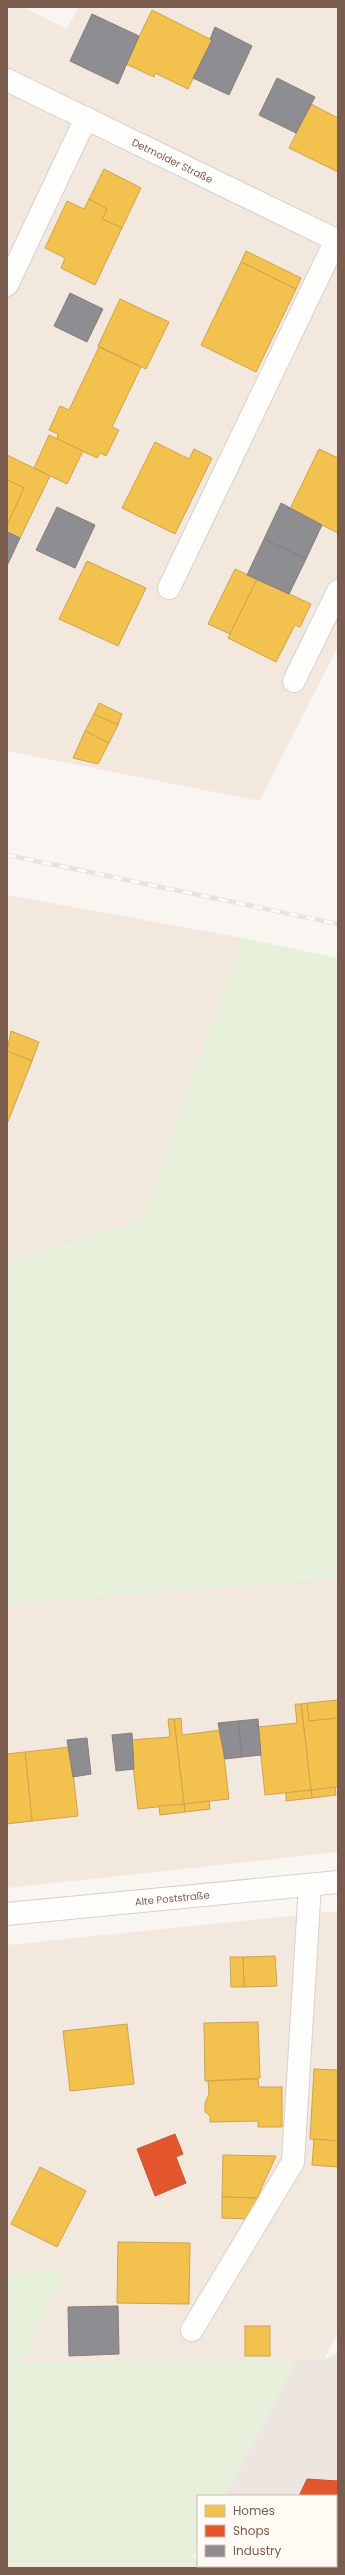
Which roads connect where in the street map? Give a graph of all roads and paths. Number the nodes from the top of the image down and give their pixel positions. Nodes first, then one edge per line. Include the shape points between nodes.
1 (7, 80) edge
2 (86, 118) junction
3 (337, 240) edge
4 (7, 285) edge
5 (169, 588) dead end
6 (338, 591) edge
7 (294, 681) dead end
8 (338, 1882) edge
9 (310, 1885) junction
10 (7, 1914) edge
11 (192, 2330) dead end

1 - 2 street, Detmolder Straße
2 - 3 street, Detmolder Straße
2 - 4 street
3 - 5 street
6 - 7 street
8 - 9 street, Alte Poststraße
9 - 10 street, Alte Poststraße
9 - 11 street via 293,2162

